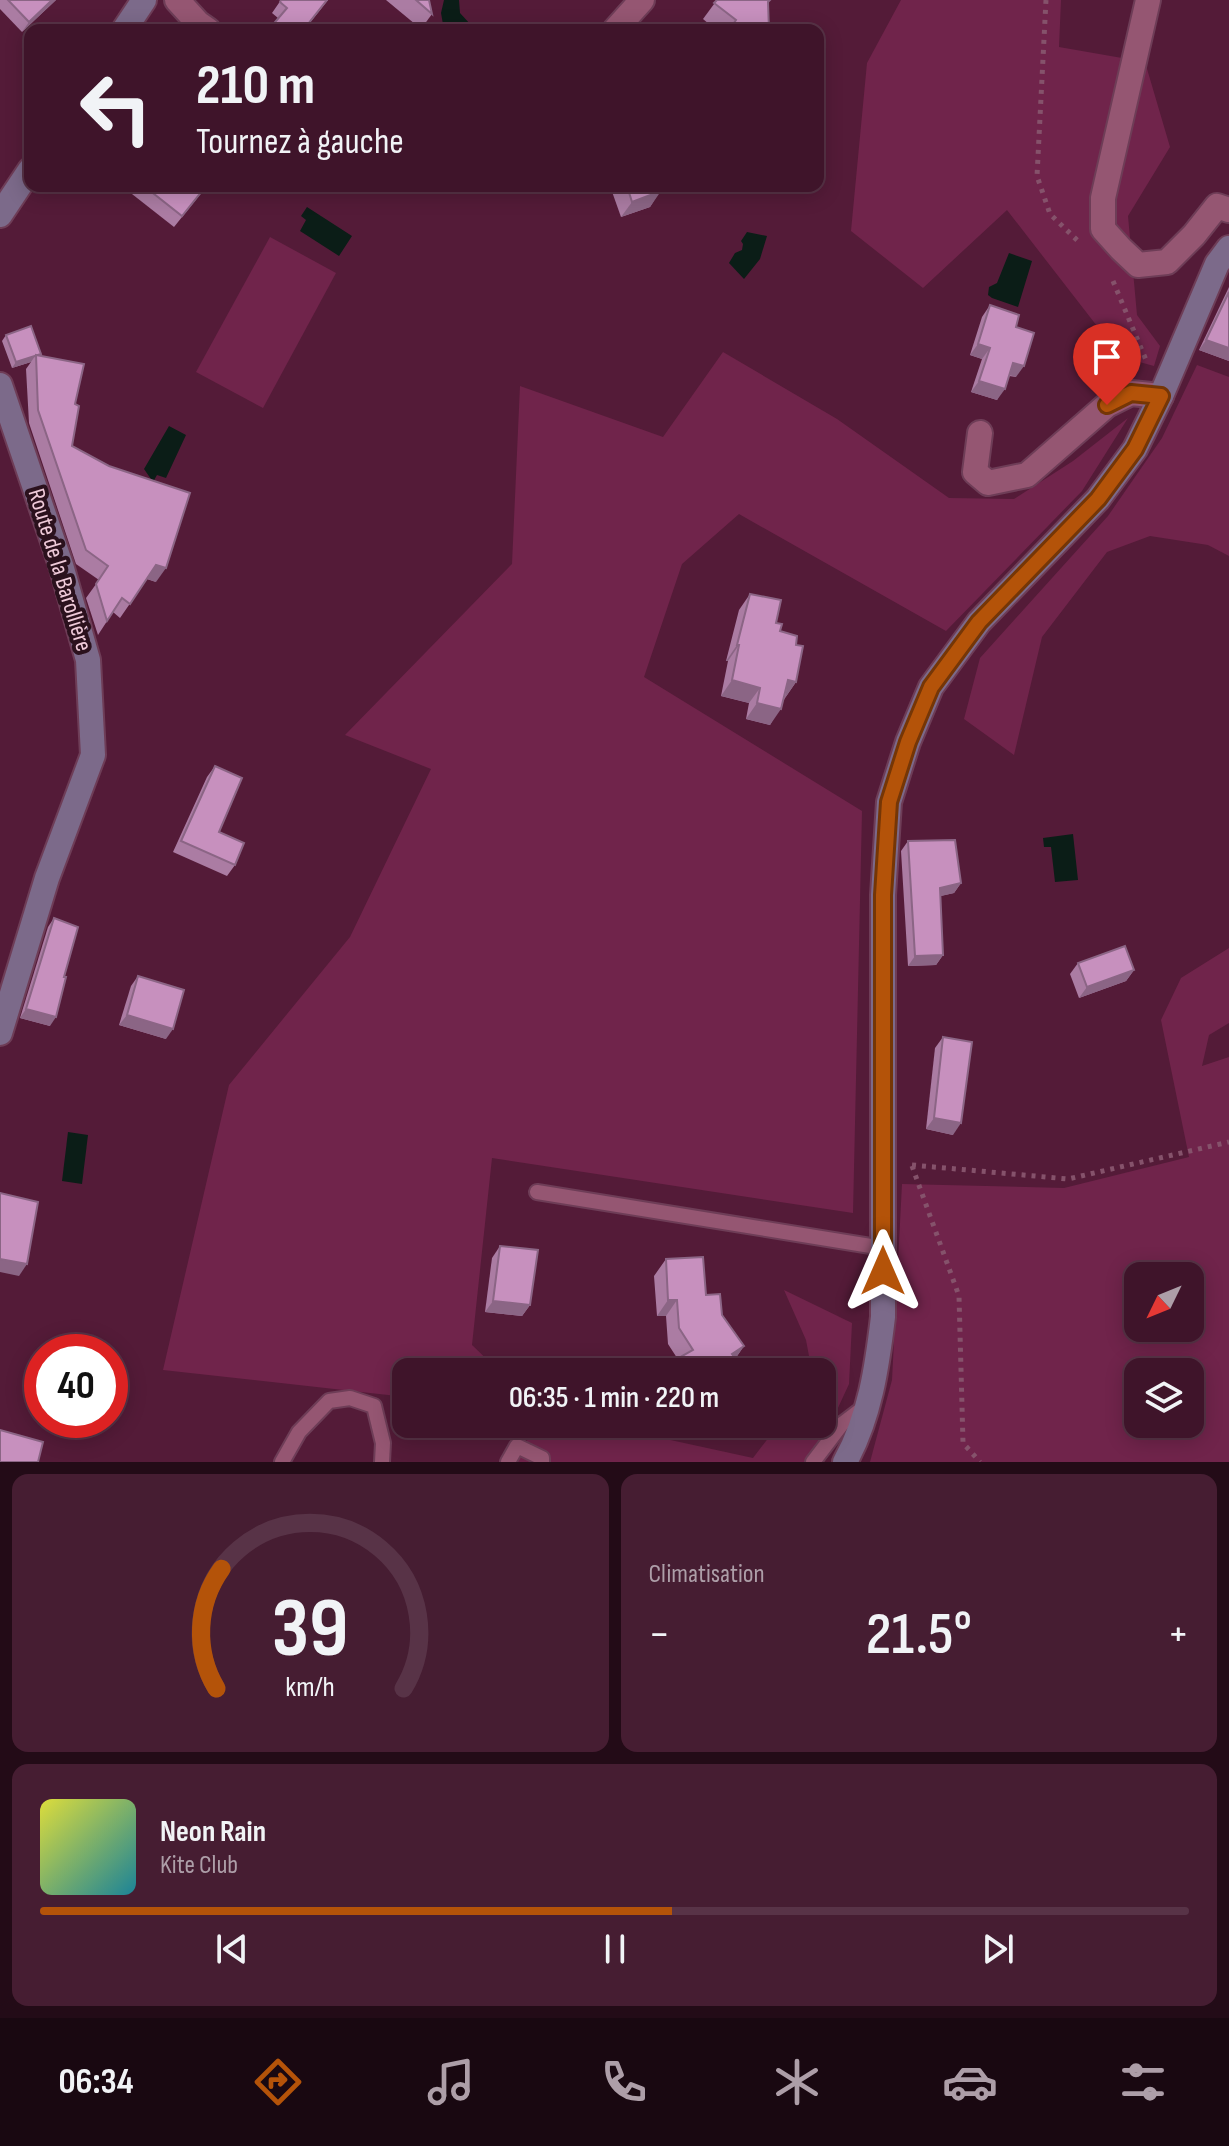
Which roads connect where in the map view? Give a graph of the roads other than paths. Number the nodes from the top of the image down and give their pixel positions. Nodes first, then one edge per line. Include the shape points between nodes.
1 (144, 0) edge
2 (177, 0) edge
3 (642, 0) edge
4 (1148, 0) edge
5 (128, 24) edge
6 (199, 24) edge
7 (620, 24) edge
8 (24, 179) edge
9 (1229, 210) edge
10 (0, 215) edge
11 (1229, 248) edge
12 (0, 385) edge
13 (1161, 396) junction
14 (980, 433) dead end
15 (0, 1033) edge
16 (537, 1192) dead end
17 (883, 1248) junction
18 (867, 1405) junction
19 (282, 1462) edge
20 (382, 1462) edge
21 (508, 1462) edge
22 (542, 1462) edge
23 (813, 1462) edge
24 (845, 1462) edge

1 - 5 street
2 - 6 street
3 - 7 street
4 - 9 street via 1103,198 1103,229 1138,265 1167,262 1217,206
8 - 10 street
11 - 13 street via 1217,264
12 - 15 street, Route de la Barollière via 88,660 93,755 47,878
13 - 14 street via 1131,393 1107,405 1027,475 988,483 975,472
13 - 17 street via 1135,449 1098,499 979,622 931,687 908,742 889,802 883,895
16 - 17 lane
17 - 18 street via 883,1317
18 - 23 lane via 842,1424
18 - 24 street
19 - 20 lane via 299,1432 329,1401 350,1398 374,1406
21 - 22 lane via 517,1446

